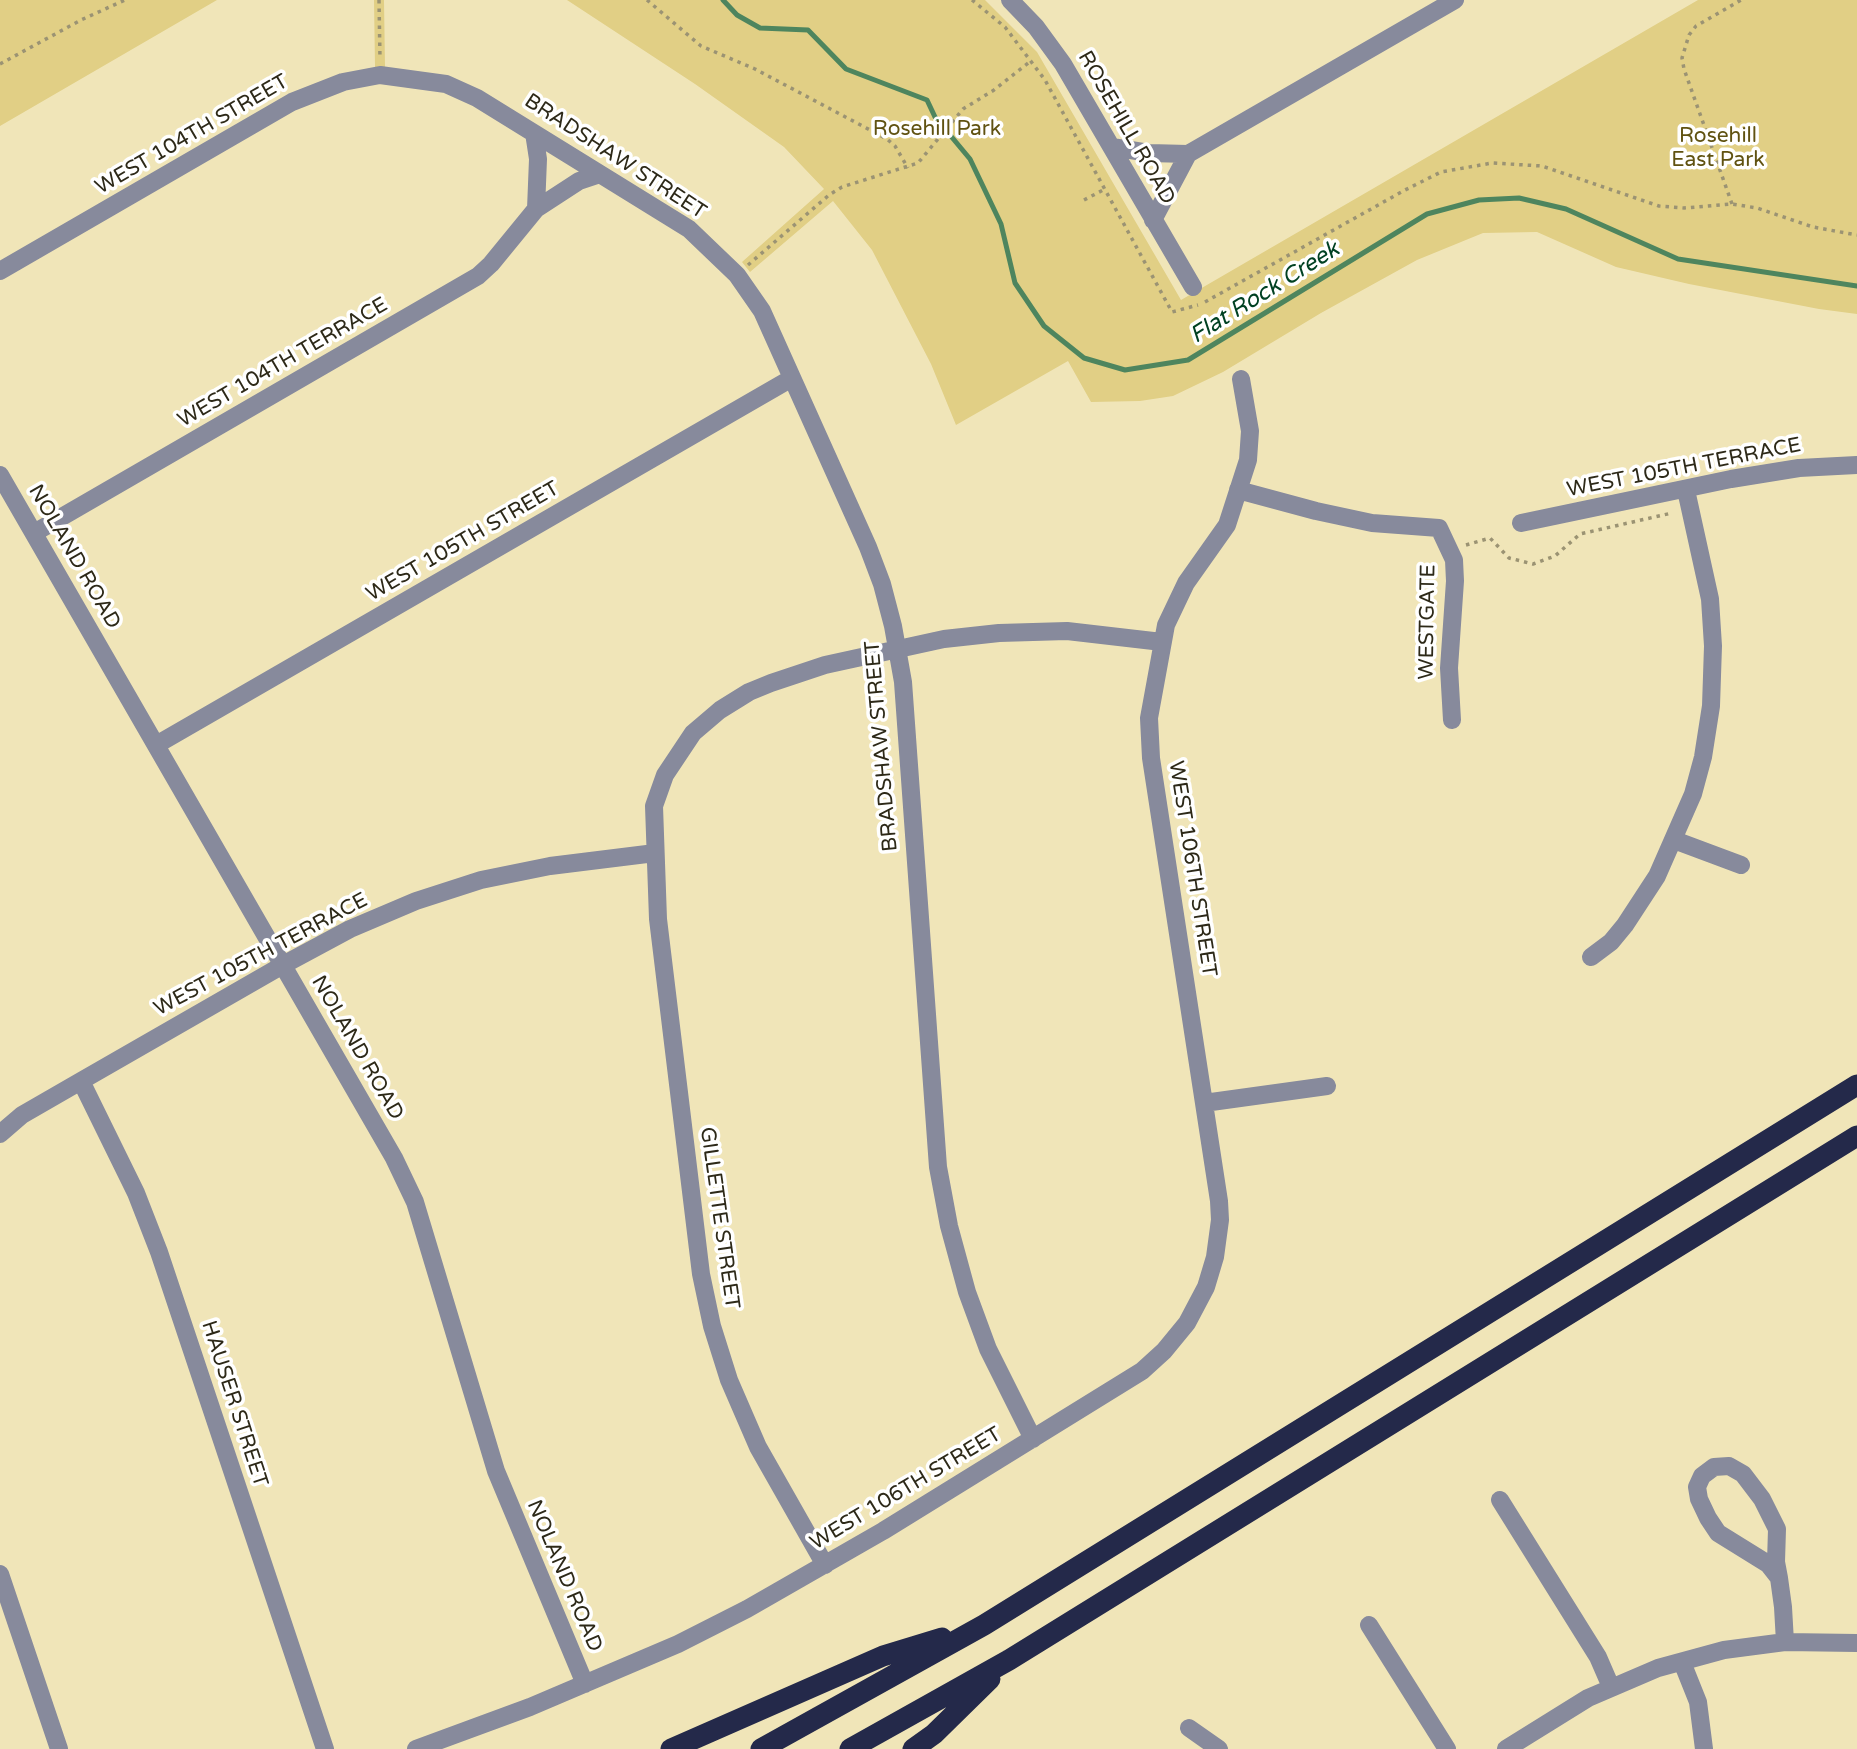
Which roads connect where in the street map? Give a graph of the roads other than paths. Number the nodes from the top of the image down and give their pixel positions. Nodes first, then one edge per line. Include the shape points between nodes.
1 (1010, 0) edge
2 (1455, 0) edge
3 (418, 79) joint
4 (534, 133) junction
5 (1112, 147) junction
6 (1188, 154) junction
7 (600, 174) junction
8 (536, 209) junction
9 (1153, 219) junction
10 (0, 271) edge
11 (1193, 288) dead end
12 (792, 378) junction
13 (1241, 379) dead end
14 (1857, 465) edge
15 (0, 475) edge
16 (1238, 490) junction
17 (1686, 490) junction
18 (1521, 523) dead end
19 (34, 533) junction
20 (1162, 642) junction
21 (897, 648) junction
22 (1452, 720) dead end
23 (156, 745) junction
24 (1674, 840) junction
25 (655, 853) junction
26 (1741, 865) dead end
27 (1591, 957) dead end
28 (283, 965) junction
29 (80, 1081) junction
30 (1857, 1085) edge
31 (1327, 1086) dead end
32 (1204, 1102) junction
33 (0, 1134) edge
34 (1857, 1136) edge
35 (1033, 1439) junction
36 (1500, 1500) dead end
37 (825, 1564) junction
38 (0, 1574) edge
39 (1779, 1577) junction
40 (984, 1625) junction
41 (1369, 1625) dead end
42 (1785, 1642) junction
43 (1857, 1643) edge
44 (1009, 1660) junction
45 (1682, 1662) junction
46 (585, 1684) junction
47 (1611, 1687) junction
48 (1189, 1728) dead end
49 (59, 1749) edge
50 (325, 1749) edge
51 (416, 1749) edge
52 (671, 1749) edge
53 (761, 1749) edge
54 (850, 1749) edge
55 (913, 1749) edge
56 (1219, 1749) edge
57 (1447, 1749) edge
58 (1506, 1749) edge
59 (1704, 1749) edge

1 - 5 street, ROSEHILL ROAD via 1063,64
2 - 6 street
3 - 4 street, BRADSHAW STREET via 477,98
3 - 10 street, WEST 104TH STREET via 380,75 343,82 292,102
4 - 7 street, BRADSHAW STREET
4 - 8 street
5 - 6 street
5 - 9 street, ROSEHILL ROAD
6 - 9 street
7 - 8 street, WEST 104TH TERRACE via 579,181
7 - 12 street, BRADSHAW STREET via 689,229 737,275 762,311
8 - 19 street, WEST 104TH TERRACE via 478,276
9 - 11 street, ROSEHILL ROAD
12 - 21 street, BRADSHAW STREET via 868,547
12 - 23 street, WEST 105TH STREET
13 - 16 street via 1250,431 1248,460
14 - 17 street, WEST 105TH TERRACE via 1799,468
15 - 19 street, NOLAND ROAD
16 - 20 street via 1227,525 1174,603
16 - 22 street, WESTGATE via 1372,523 1439,528 1454,560 1449,668
17 - 18 street, WEST 105TH TERRACE
17 - 24 street via 1710,599 1711,706 1693,794
19 - 23 street, NOLAND ROAD
20 - 21 street via 1027,631
20 - 32 street, WEST 106TH STREET via 1149,718 1152,758
21 - 25 street via 771,683 706,720 665,775 654,806
21 - 35 street, BRADSHAW STREET via 938,1167 948,1226 988,1349
23 - 28 street, NOLAND ROAD
24 - 26 street
24 - 27 street via 1625,925
25 - 28 street, WEST 105TH TERRACE via 481,880 361,924
25 - 37 street, GILLETTE STREET via 658,919 701,1274 712,1326 758,1447
28 - 29 street, WEST 105TH TERRACE
28 - 46 street, NOLAND ROAD via 415,1202 496,1471
29 - 33 street, WEST 105TH TERRACE via 22,1115
29 - 50 street, HAUSER STREET via 136,1193 159,1252
30 - 40 highway
31 - 32 street
32 - 35 street, WEST 106TH STREET via 1220,1220 1215,1256 1199,1304 1176,1338 1142,1371
34 - 44 highway
35 - 37 street, WEST 106TH STREET
36 - 47 street via 1598,1657
37 - 46 street, WEST 106TH STREET via 678,1644
38 - 49 street
39 - 39 street via 1768,1564 1718,1533 1708,1518 1697,1487 1714,1467 1729,1466 1743,1474 1762,1499 1777,1529
39 - 42 street
40 - 52 highway via 883,1656
40 - 53 highway
41 - 57 street
42 - 43 street
42 - 45 street via 1724,1650
44 - 54 highway
44 - 55 highway
45 - 47 street
45 - 59 street via 1698,1702
46 - 51 street, WEST 106TH STREET
47 - 58 street
48 - 56 street

